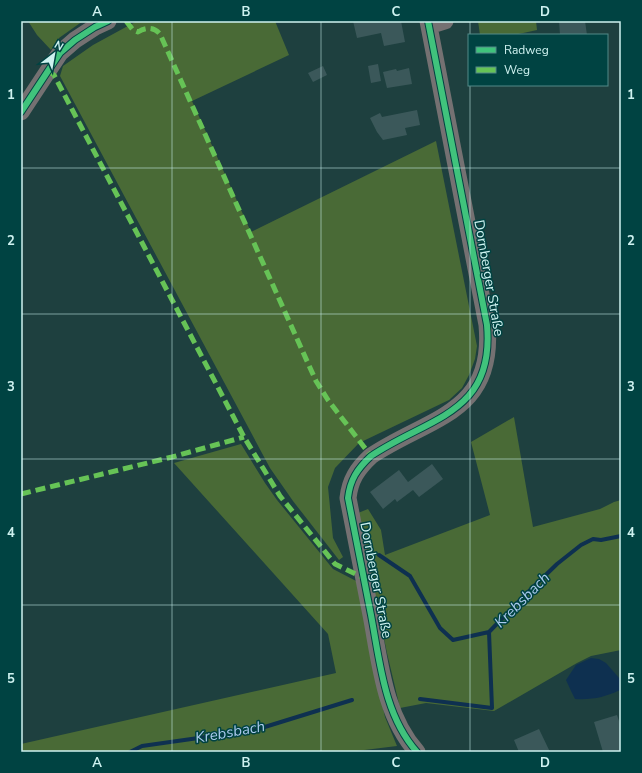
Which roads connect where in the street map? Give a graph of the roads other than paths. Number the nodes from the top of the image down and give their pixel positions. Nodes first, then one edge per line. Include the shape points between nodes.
1 (108, 21) edge
2 (445, 21) edge
3 (428, 23) edge
4 (21, 112) edge
5 (410, 750) edge

1 - 4 street via 75,40 60,53
2 - 3 street
3 - 5 street, Dornberger Straße via 487,325 488,352 481,377 471,394 444,416 371,456 356,473 348,498 383,678 391,709

